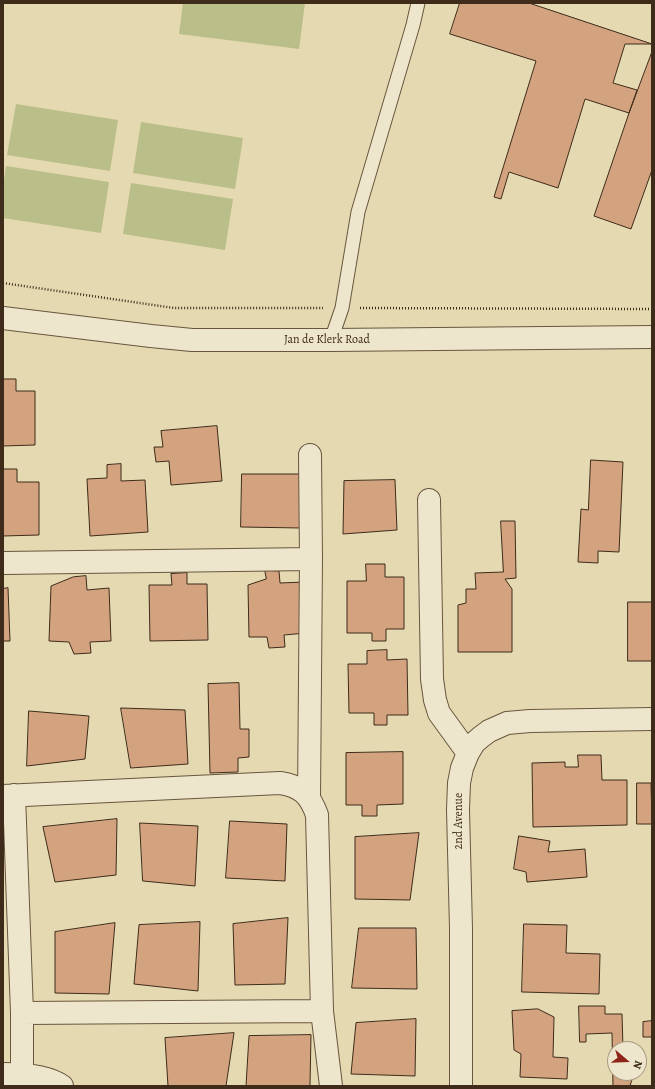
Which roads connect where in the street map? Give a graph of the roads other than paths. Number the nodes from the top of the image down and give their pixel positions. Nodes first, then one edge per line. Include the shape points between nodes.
1 (418, 3) edge
2 (3, 318) edge
3 (652, 337) edge
4 (331, 340) junction
5 (310, 455) dead end
6 (430, 500) dead end
7 (311, 560) junction
8 (3, 563) edge
9 (652, 720) edge
10 (468, 753) junction
11 (8, 795) edge
12 (309, 798) junction
13 (322, 1011) junction
14 (22, 1013) junction
15 (12, 1074) edge
16 (62, 1086) edge
17 (331, 1086) edge
18 (461, 1086) edge

1 - 4 lane via 358,212 342,308
2 - 4 street, Jan de Klerk Road via 192,340
3 - 4 street, Jan de Klerk Road
5 - 7 street
6 - 10 street via 432,679 435,700 439,713
7 - 8 street
7 - 12 street
9 - 10 street, 2nd Avenue via 507,723 481,736
10 - 18 street, 2nd Avenue via 459,783 458,810
11 - 12 street via 280,782 291,784
11 - 14 street
12 - 13 street via 317,815
13 - 14 street
13 - 17 street
14 - 15 street
15 - 16 street via 57,1082

